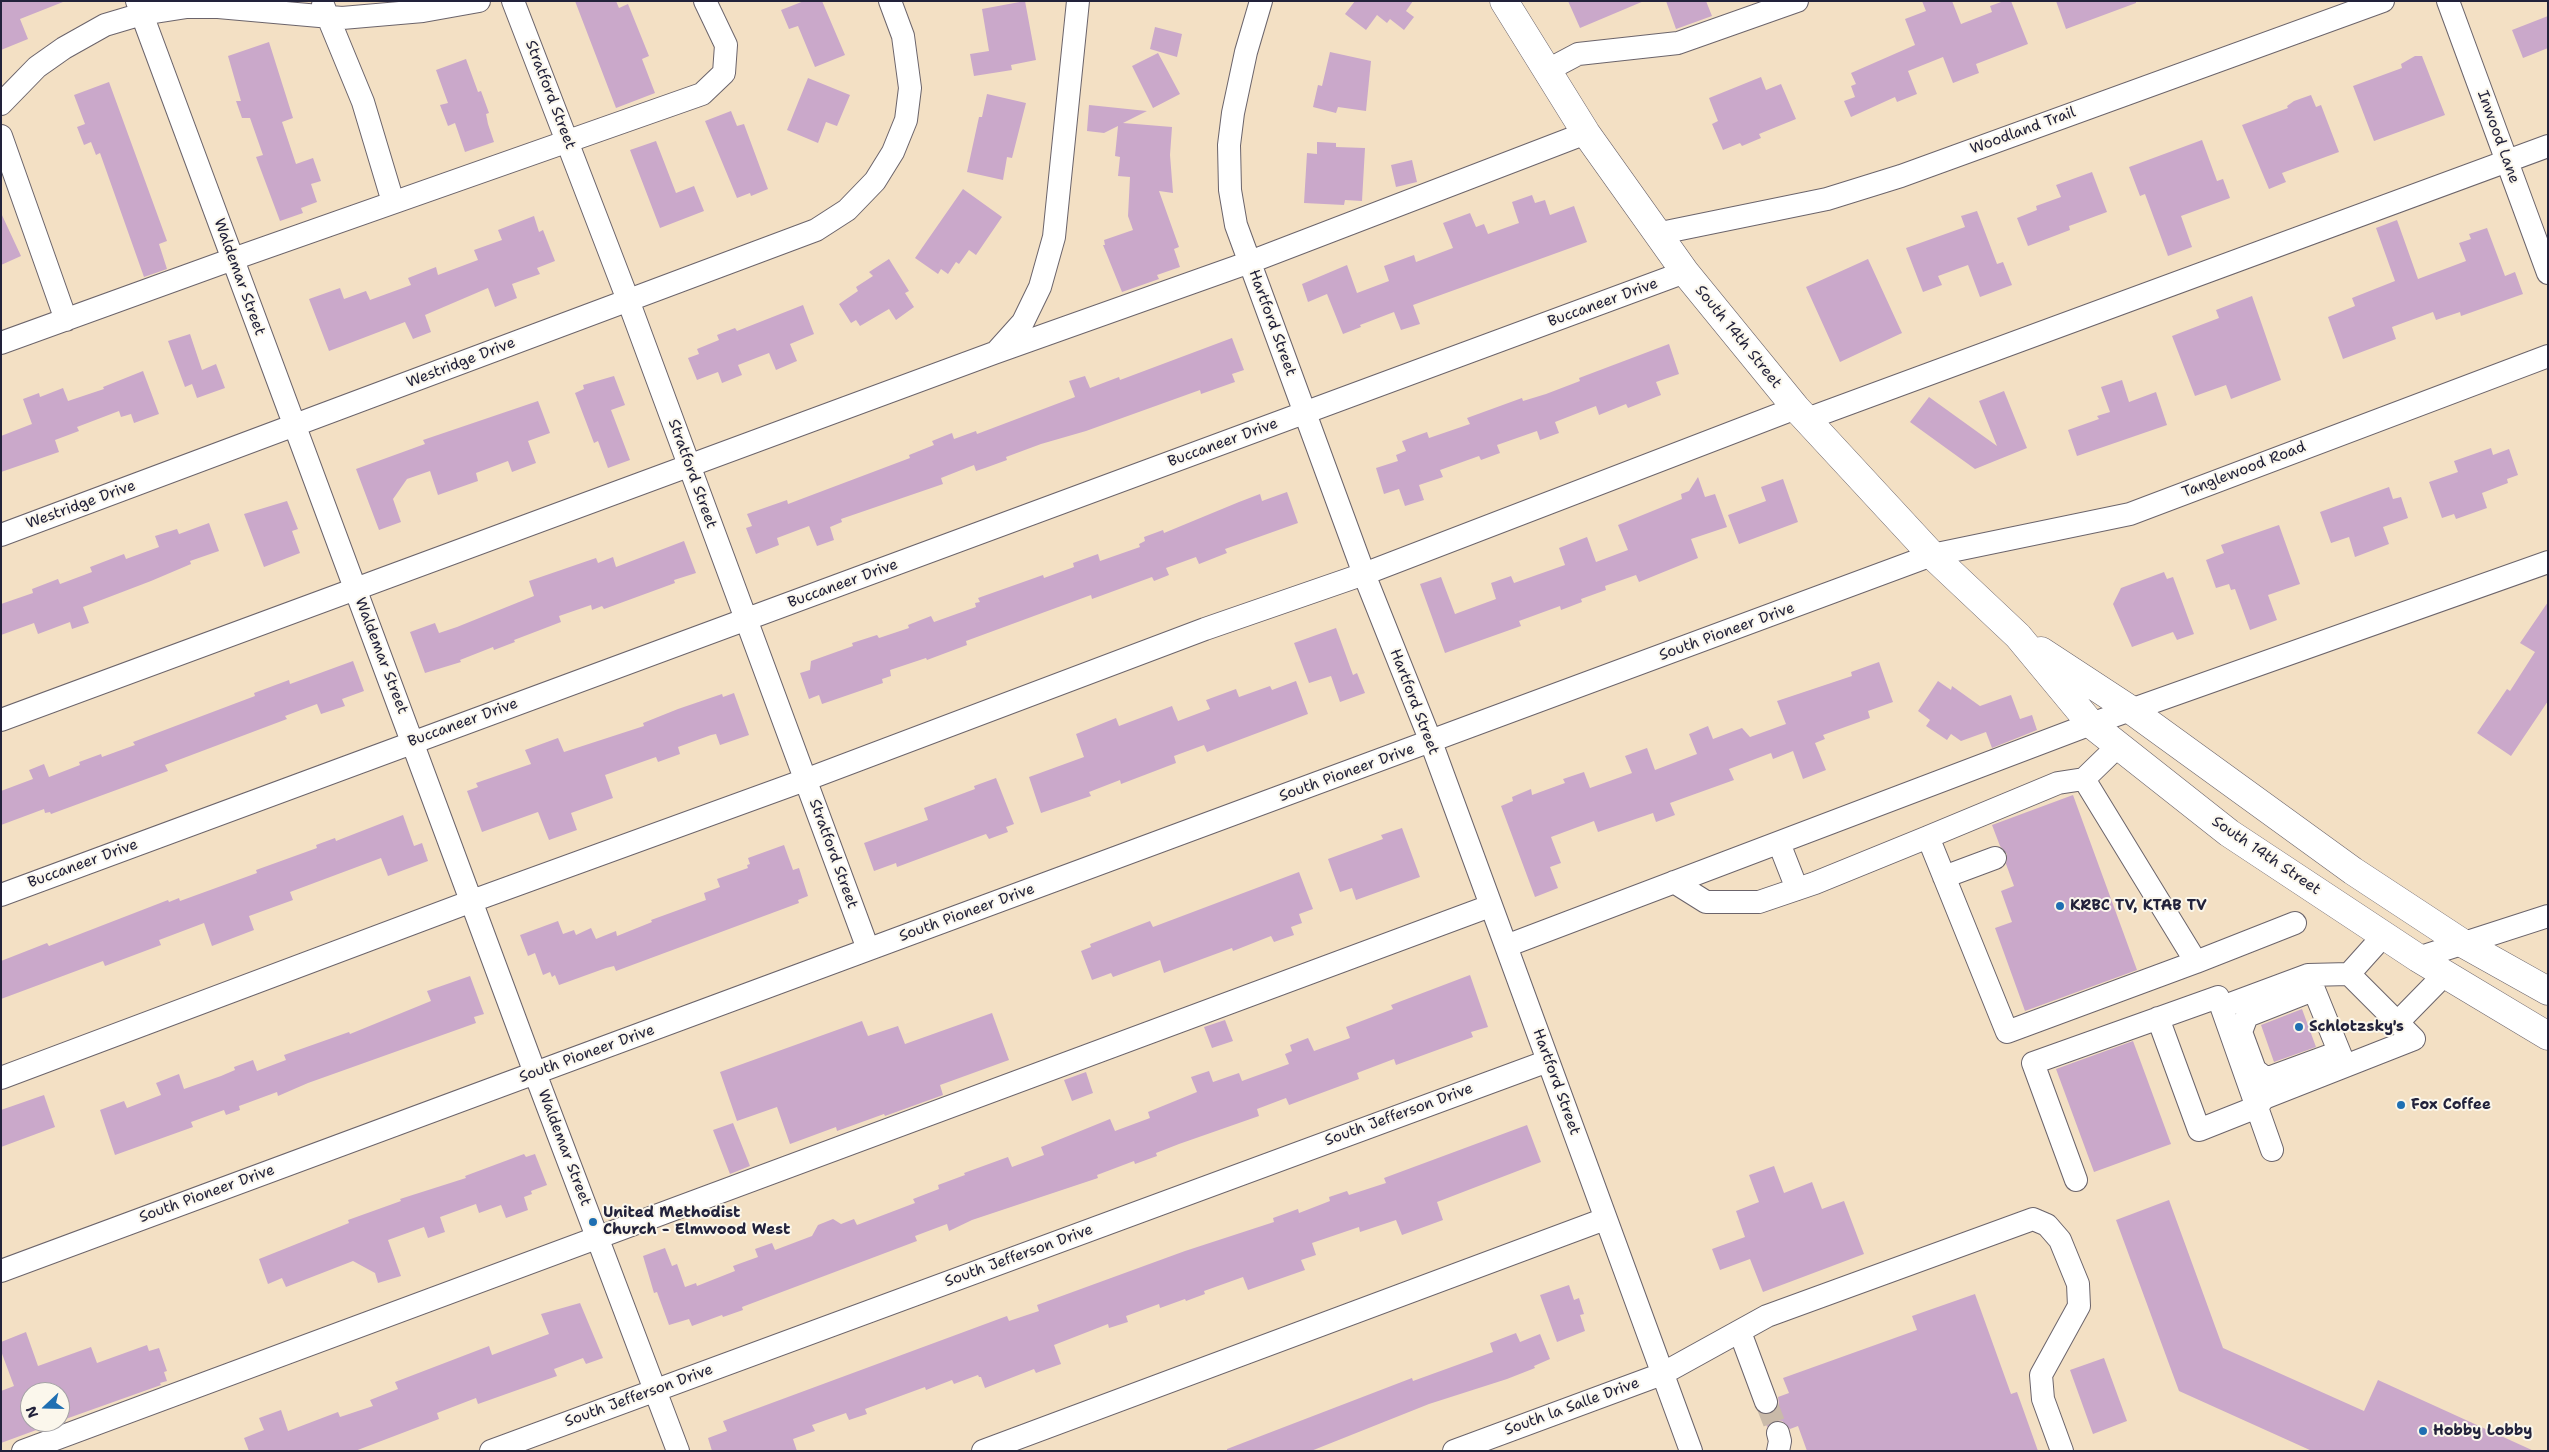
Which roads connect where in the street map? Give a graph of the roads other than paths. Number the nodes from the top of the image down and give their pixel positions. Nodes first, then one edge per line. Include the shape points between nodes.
1 (479, 1) edge
2 (513, 1) edge
3 (705, 1) edge
4 (890, 1) edge
5 (1078, 1) edge
6 (1261, 1) edge
7 (1504, 1) edge
8 (1797, 1) edge
9 (2383, 1) edge
10 (2448, 1) edge
11 (139, 7) edge
12 (325, 9) edge
13 (1546, 71) junction
14 (1, 104) edge
15 (1586, 133) junction
16 (1, 136) edge
17 (567, 141) junction
18 (2548, 146) edge
19 (2506, 160) junction
20 (393, 202) junction
21 (1656, 234) junction
22 (232, 259) junction
23 (1250, 262) junction
24 (1685, 272) junction
25 (2548, 273) edge
26 (628, 300) junction
27 (66, 320) junction
28 (1, 343) edge
29 (994, 353) junction
30 (2548, 356) edge
31 (1305, 412) junction
32 (1801, 413) junction
33 (294, 426) junction
34 (689, 466) junction
35 (1, 535) edge
36 (1932, 554) junction
37 (2548, 562) edge
38 (1364, 574) junction
39 (356, 590) junction
40 (746, 620) junction
41 (2018, 636) junction
42 (2131, 710) junction
43 (1, 720) edge
44 (2090, 724) junction
45 (413, 741) junction
46 (1430, 742) junction
47 (2118, 746) junction
48 (2084, 779) junction
49 (805, 780) junction
50 (1928, 837) junction
51 (1779, 843) junction
52 (1995, 858) dead end
53 (1944, 877) junction
54 (1674, 882) junction
55 (1797, 889) junction
56 (1, 895) edge
57 (472, 900) junction
58 (1490, 906) junction
59 (2548, 916) edge
60 (2296, 923) dead end
61 (2384, 935) junction
62 (2464, 944) junction
63 (1506, 946) junction
64 (868, 949) junction
65 (2418, 958) junction
66 (2196, 962) junction
67 (2349, 974) junction
68 (2445, 974) junction
69 (2310, 982) junction
70 (2548, 991) edge
71 (2222, 1008) junction
72 (2158, 1018) junction
73 (2398, 1022) junction
74 (2548, 1036) edge
75 (2342, 1059) junction
76 (1548, 1061) junction
77 (535, 1073) junction
78 (1, 1078) edge
79 (2257, 1107) junction
80 (2272, 1150) dead end
81 (2076, 1180) dead end
82 (1606, 1219) junction
83 (598, 1238) junction
84 (1, 1270) edge
85 (1740, 1332) junction
86 (1662, 1374) junction
87 (655, 1390) junction
88 (1766, 1402) tunnel mouth
89 (23, 1451) edge
90 (491, 1451) edge
91 (678, 1451) edge
92 (983, 1451) edge
93 (1454, 1451) edge
94 (1691, 1451) edge
95 (2062, 1451) edge

1 - 12 street via 423,11 342,18
2 - 17 street, Stratford Street
3 - 17 street via 726,45 724,73 702,94
4 - 26 street, Westridge Drive via 903,36 910,88 906,120 893,152 875,181 847,210 816,230
5 - 29 street via 1054,237 1040,287 1023,322
6 - 23 street, Hartford Street via 1244,60 1229,145 1230,190 1236,224
7 - 13 main road, South 14th Street
8 - 13 street via 1678,43 1578,54
9 - 21 street, Woodland Trail via 1901,176 1836,196
10 - 19 street, Inwood Lane
11 - 12 street
11 - 14 street via 64,48 37,67
11 - 22 street, Waldemar Street
12 - 20 street via 363,102
13 - 15 main road, South 14th Street
15 - 21 main road, South 14th Street
15 - 23 street
16 - 27 street
17 - 20 street
17 - 26 street, Stratford Street
18 - 19 street
19 - 25 street, Inwood Lane
19 - 32 street
20 - 22 street
21 - 24 main road, South 14th Street
22 - 27 street
22 - 33 street, Waldemar Street
23 - 29 street
23 - 31 street, Hartford Street
24 - 31 street, Buccaneer Drive
24 - 32 main road, South 14th Street
26 - 33 street, Westridge Drive
26 - 34 street, Stratford Street
27 - 28 street
29 - 34 street
30 - 36 street, Tanglewood Road via 2130,514
31 - 38 street, Hartford Street
31 - 40 street, Buccaneer Drive
32 - 36 main road, South 14th Street
32 - 38 street
33 - 35 street, Westridge Drive
33 - 39 street, Waldemar Street
34 - 39 street
34 - 40 street, Stratford Street
36 - 41 main road, South 14th Street
36 - 46 street, South Pioneer Drive
37 - 42 street
38 - 46 street, Hartford Street
38 - 49 street via 1205,629
39 - 43 street
39 - 45 street, Waldemar Street
40 - 45 street, Buccaneer Drive
40 - 49 street, Stratford Street
41 - 42 main road, South 14th Street
41 - 44 main road, South 14th Street
42 - 44 street
42 - 62 main road, South 14th Street via 2353,871
44 - 47 main road, South 14th Street
44 - 51 street
45 - 56 street, Buccaneer Drive
45 - 57 street, Waldemar Street
46 - 58 street, Hartford Street
46 - 64 street, South Pioneer Drive
47 - 48 street
47 - 61 main road, South 14th Street via 2229,833
48 - 50 street via 2058,783
48 - 66 street
49 - 57 street
49 - 64 street, Stratford Street
50 - 53 street
50 - 55 street
51 - 54 street
51 - 55 street
52 - 53 street
53 - 66 street via 2007,1032
54 - 55 street via 1706,902 1759,902
54 - 63 street
57 - 77 street, Waldemar Street
57 - 78 street
58 - 63 street, Hartford Street
58 - 83 street
59 - 62 street
60 - 66 street
61 - 65 main road, South 14th Street
61 - 67 street
62 - 65 street
62 - 70 main road, South 14th Street
63 - 76 street, Hartford Street
64 - 77 street, South Pioneer Drive
65 - 68 main road, South 14th Street
67 - 69 street
67 - 73 street
68 - 73 street
68 - 74 main road, South 14th Street
69 - 71 street
69 - 75 street
69 - 75 street via 2247,1016 2241,1032 2255,1070 2264,1077 2271,1077
71 - 72 street via 2218,997
71 - 79 street
72 - 79 street via 2199,1130
72 - 81 street via 2032,1063
73 - 75 street via 2414,1039
75 - 79 street via 2264,1098
76 - 82 street, Hartford Street
76 - 87 street, South Jefferson Drive
77 - 83 street, Waldemar Street
77 - 84 street, South Pioneer Drive
79 - 80 street
82 - 86 street, Hartford Street
82 - 92 street
83 - 87 street, Waldemar Street
83 - 89 street
85 - 86 street, South la Salle Drive
85 - 88 street
85 - 95 street, South la Salle Drive via 1767,1316 2033,1219 2047,1225 2060,1240 2078,1284 2079,1306 2041,1376 2043,1399
86 - 93 street, South la Salle Drive
86 - 94 street, Hartford Street
87 - 90 street, South Jefferson Drive
87 - 91 street, Waldemar Street

